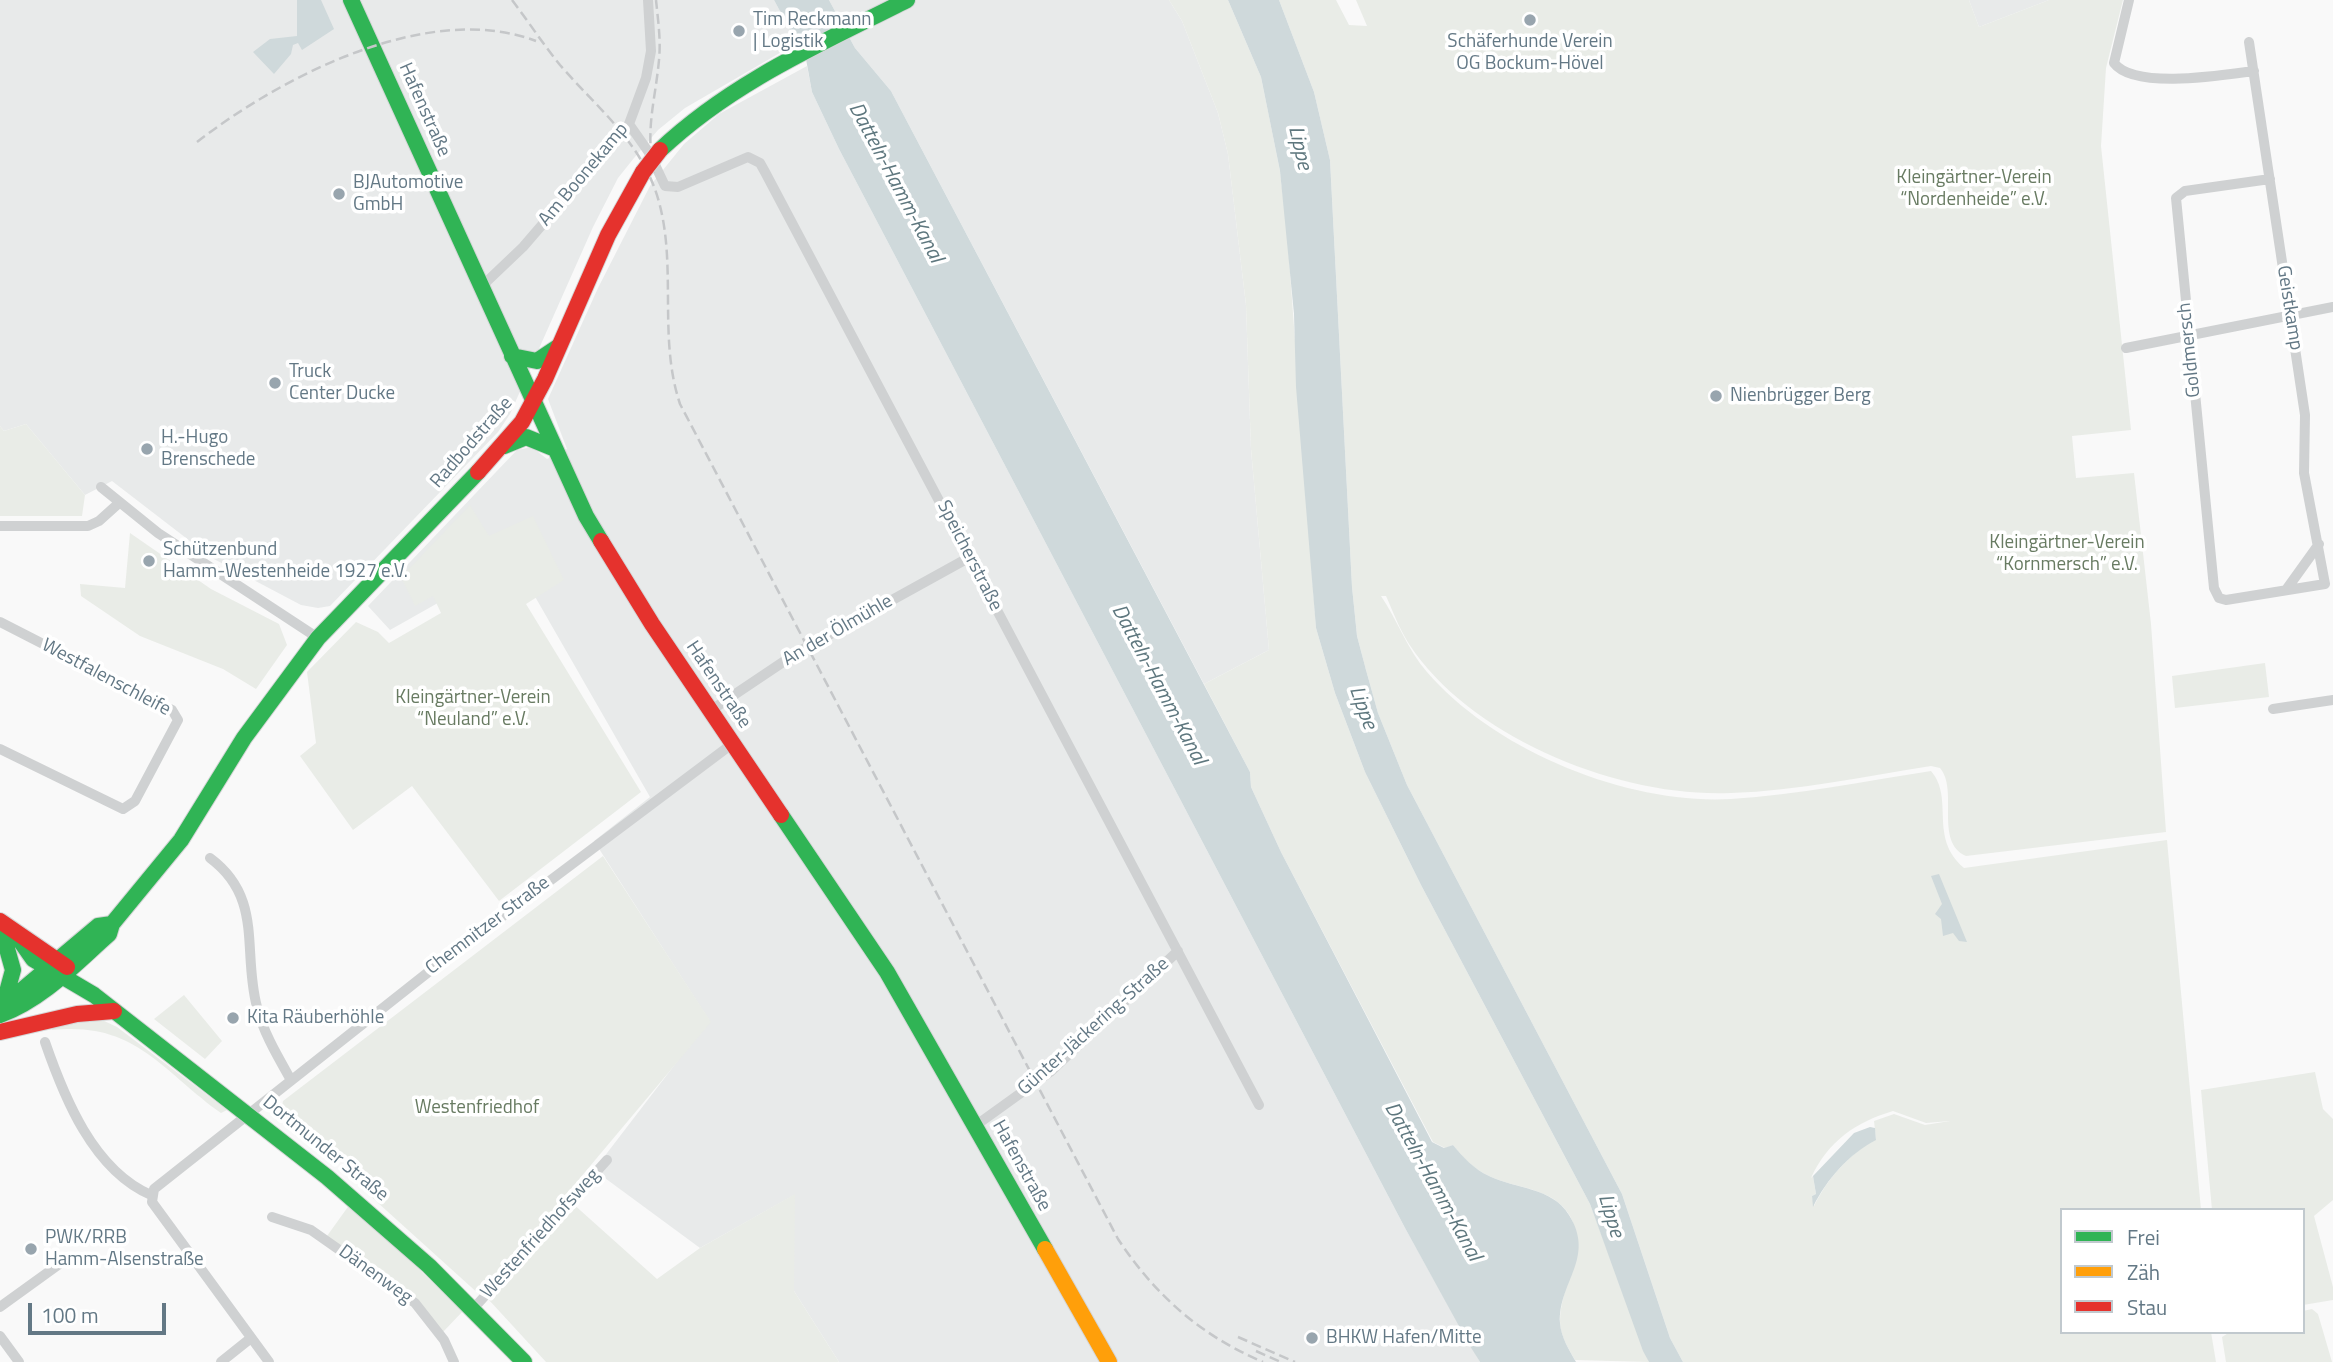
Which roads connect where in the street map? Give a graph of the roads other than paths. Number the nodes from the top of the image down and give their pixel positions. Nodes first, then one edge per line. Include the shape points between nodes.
1 (351, 0) edge
2 (648, 0) edge
3 (906, 0) edge
4 (2129, 0) edge
5 (2249, 42) dead end
6 (2254, 71) junction
7 (629, 124) junction
8 (2270, 179) junction
9 (481, 287) junction
10 (2333, 307) edge
11 (2290, 315) junction
12 (2188, 335) junction
13 (560, 345) junction
14 (2126, 348) dead end
15 (512, 356) junction
16 (533, 404) junction
17 (500, 448) junction
18 (553, 448) junction
19 (101, 487) dead end
20 (119, 502) junction
21 (0, 526) edge
22 (2319, 544) junction
23 (970, 557) junction
24 (2286, 590) junction
25 (2219, 598) joint
26 (0, 622) edge
27 (318, 638) junction
28 (2333, 700) edge
29 (2273, 709) dead end
30 (710, 711) junction
31 (732, 744) junction
32 (0, 749) edge
33 (210, 858) dead end
34 (5, 926) edge
35 (1178, 951) junction
36 (60, 970) junction
37 (114, 1011) junction
38 (3, 1012) edge
39 (0, 1031) edge
40 (45, 1042) dead end
41 (291, 1080) junction
42 (1259, 1105) dead end
43 (249, 1115) junction
44 (975, 1126) junction
45 (607, 1160) dead end
46 (151, 1195) junction
47 (272, 1217) dead end
48 (65, 1260) dead end
49 (0, 1307) edge
50 (474, 1308) junction
51 (0, 1336) edge
52 (251, 1338) junction
53 (19, 1362) edge
54 (221, 1362) edge
55 (269, 1362) edge
56 (454, 1362) edge
57 (524, 1362) edge
58 (1109, 1362) edge

1 - 9 main road, Hafenstraße
2 - 7 street, Am Boonekamp via 651,51
3 - 13 main road, Radbodstraße, bridge via 719,100 660,150 608,234
4 - 6 street via 2114,63 2126,72 2168,80
5 - 6 street, Geistkamp
6 - 8 street, Geistkamp
7 - 9 street, Am Boonekamp via 523,247
7 - 23 street, Speicherstraße via 665,187 678,187 741,158 760,163
8 - 11 street, Geistkamp
8 - 12 street, Goldmersch via 2177,195
9 - 15 main road, Hafenstraße
10 - 11 street
11 - 12 street
11 - 22 street, Geistkamp via 2305,415 2305,473
12 - 14 street
12 - 25 street, Goldmersch via 2214,588
13 - 15 main road via 537,361
13 - 16 main road, Radbodstraße
15 - 16 main road, Hafenstraße
16 - 17 main road, Radbodstraße
16 - 18 main road, Hafenstraße
17 - 18 main road via 526,437
17 - 27 main road, Radbodstraße
18 - 30 main road, Hafenstraße via 608,556
19 - 20 street
20 - 21 street via 88,526
20 - 27 street via 185,552
22 - 24 street
22 - 24 street, Geistkamp via 2325,584
23 - 30 street, An der Ölmühle via 797,653
23 - 35 street, Speicherstraße
24 - 25 street, Geistkamp
26 - 32 street, Westfalenschleife via 172,710 178,720 135,801 122,809
27 - 36 main road, Radbodstraße via 112,924 98,926
28 - 29 street
30 - 31 main road, Hafenstraße
31 - 41 street, Chemnitzer Straße
31 - 44 main road, Hafenstraße via 887,972
33 - 41 street via 236,884 244,901 257,1008
34 - 36 main road, Dortmunder Straße via 25,936
34 - 38 main road via 13,970
35 - 42 street, Speicherstraße
35 - 44 street, Günter-Jäckering-Straße via 1049,1072
36 - 37 main road, Dortmunder Straße
36 - 38 main road, Radbodstraße via 24,1006
37 - 39 main road
37 - 43 main road, Dortmunder Straße
40 - 46 street via 80,1123 125,1178
41 - 43 street, Chemnitzer Straße
43 - 46 street, Chemnitzer Straße
43 - 50 main road, Dortmunder Straße via 371,1212
44 - 58 main road, Hafenstraße
45 - 50 street, Westenfriedhofsweg
46 - 52 street
47 - 56 street, Dänenweg via 310,1230 415,1303 444,1340
48 - 49 street
50 - 57 main road, Dortmunder Straße
51 - 53 street
52 - 54 street
52 - 55 street

